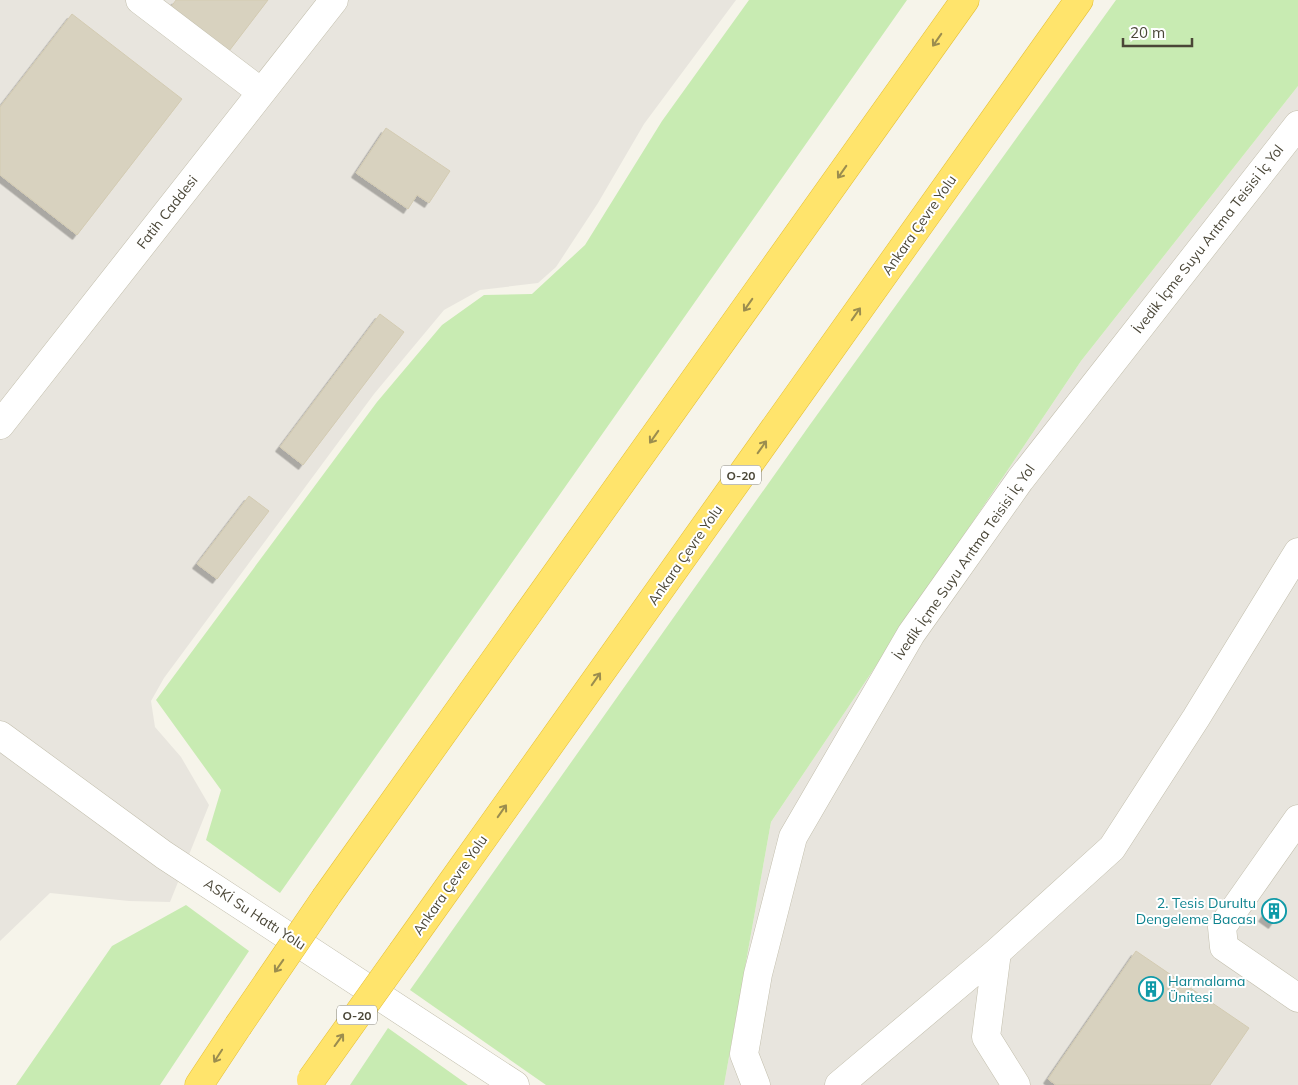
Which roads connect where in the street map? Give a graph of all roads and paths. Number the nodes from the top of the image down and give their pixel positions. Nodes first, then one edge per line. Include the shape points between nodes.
1 (140, 0) edge
2 (334, 0) edge
3 (965, 0) edge
4 (1079, 0) edge
5 (261, 92) junction
6 (1298, 125) edge
7 (1, 421) edge
8 (1298, 552) edge
9 (0, 735) edge
10 (1298, 819) edge
11 (996, 952) junction
12 (1298, 998) edge
13 (309, 1082) edge
14 (199, 1085) edge
15 (515, 1085) edge
16 (756, 1085) edge
17 (839, 1085) edge
18 (1016, 1085) edge

1 - 5 street
2 - 5 street, Fatih Caddesi
3 -> 14 highway, bridge via 326,897
13 -> 4 highway, Ankara Çevre Yolu / O-20, bridge
5 - 7 street, Fatih Caddesi
6 - 16 street, İvedik İçme Suyu Arıtma Teisisi İç Yol via 1020,480 945,585 911,634 793,837 758,974 744,1054
8 - 11 street via 1112,848
9 - 15 street, ASKİ Su Hattı Yolu via 164,854
10 - 12 street via 1222,928 1224,947
11 - 17 street
11 - 18 street via 986,1037

